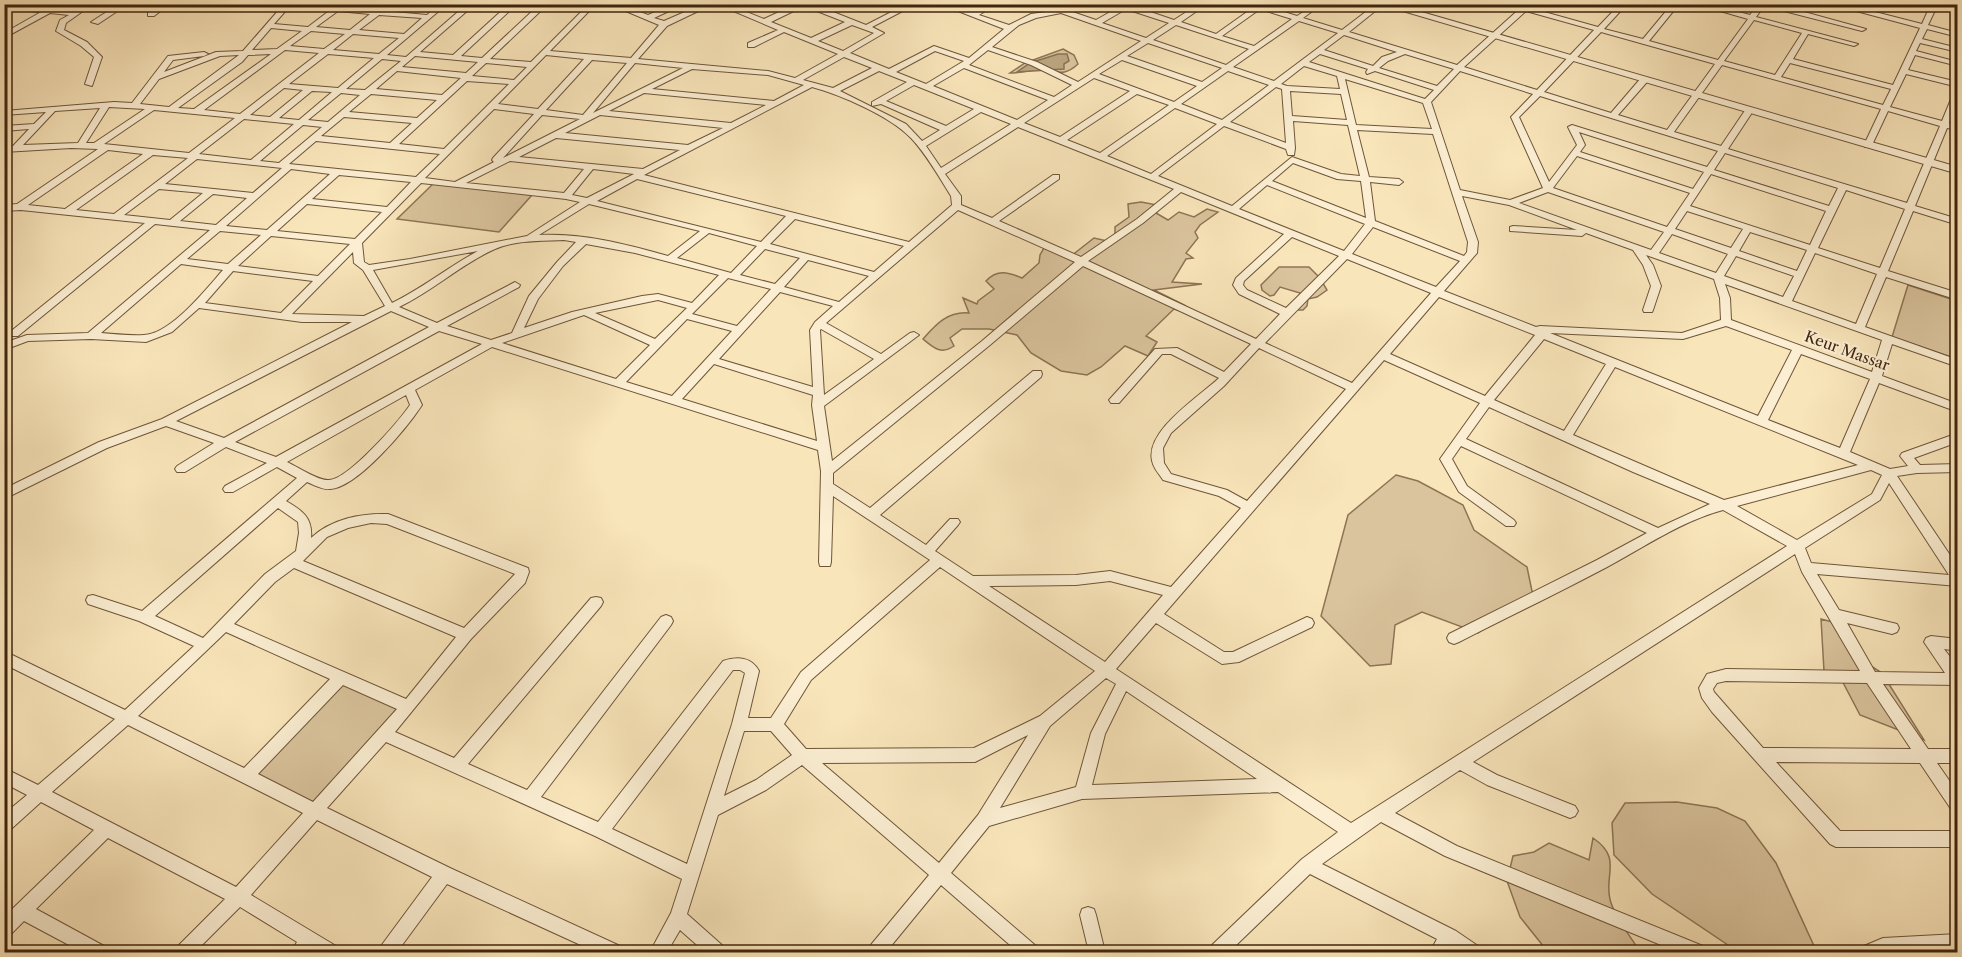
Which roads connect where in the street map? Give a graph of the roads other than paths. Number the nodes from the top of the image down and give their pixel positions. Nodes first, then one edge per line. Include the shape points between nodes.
1 (60, 4) edge
2 (90, 4) edge
3 (125, 4) edge
4 (167, 4) edge
5 (388, 4) edge
6 (444, 4) edge
7 (472, 4) edge
8 (514, 4) edge
9 (545, 4) edge
10 (593, 4) edge
11 (681, 4) edge
12 (710, 4) edge
13 (720, 4) edge
14 (804, 4) edge
15 (913, 4) edge
16 (943, 4) edge
17 (993, 4) edge
18 (1041, 4) edge
19 (1181, 4) edge
20 (1312, 4) edge
21 (1382, 4) edge
22 (1624, 4) edge
23 (1676, 4) edge
24 (1699, 4) edge
25 (1764, 4) edge
26 (1833, 4) edge
27 (1935, 4) edge
28 (288, 5) edge
29 (619, 5) edge
30 (1257, 5) edge
31 (1121, 6) edge
32 (12, 7) edge
33 (340, 7) edge
34 (1201, 7) edge
35 (1527, 7) edge
36 (49, 11) junction
37 (1060, 11) junction
38 (4, 12) edge
39 (75, 13) junction
40 (378, 13) junction
41 (1870, 13) junction
42 (151, 14) dead end
43 (973, 15) junction
44 (430, 17) junction
45 (648, 18) junction
46 (1753, 18) junction
47 (1298, 19) junction
48 (95, 22) dead end
49 (764, 22) junction
50 (851, 22) junction
51 (1096, 23) junction
52 (1175, 23) junction
53 (664, 24) junction
54 (269, 26) junction
55 (867, 27) junction
56 (1924, 27) junction
57 (1009, 28) junction
58 (309, 29) junction
59 (1600, 29) junction
60 (1862, 29) junction
61 (783, 30) junction
62 (352, 32) junction
63 (1806, 32) junction
64 (1343, 33) junction
65 (1958, 34) edge
66 (4, 36) edge
67 (407, 36) junction
68 (1216, 37) junction
69 (1494, 37) junction
70 (1918, 40) junction
71 (811, 41) junction
72 (1148, 41) junction
73 (1644, 42) junction
74 (751, 45) dead end
75 (988, 48) junction
76 (1255, 49) junction
77 (281, 50) junction
78 (1958, 50) edge
79 (247, 51) junction
80 (1319, 51) junction
81 (326, 52) junction
82 (1404, 52) junction
83 (1912, 52) junction
84 (544, 53) junction
85 (842, 53) junction
86 (219, 54) junction
87 (411, 56) junction
88 (381, 57) junction
89 (1122, 57) junction
90 (455, 58) junction
91 (589, 58) junction
92 (1571, 59) junction
93 (484, 60) junction
94 (634, 60) junction
95 (1788, 60) junction
96 (1720, 62) junction
97 (966, 63) junction
98 (1304, 63) junction
99 (1958, 64) edge
100 (533, 65) junction
101 (690, 67) junction
102 (878, 68) junction
103 (1227, 68) junction
104 (396, 69) junction
105 (1374, 69) junction
106 (1458, 69) junction
107 (1903, 70) junction
108 (889, 72) junction
109 (1340, 74) junction
110 (1094, 75) junction
111 (466, 77) junction
112 (155, 78) junction
113 (1777, 78) junction
114 (1644, 80) junction
115 (796, 81) junction
116 (1360, 81) junction
117 (516, 82) junction
118 (913, 82) junction
119 (89, 84) dead end
120 (1275, 84) junction
121 (810, 85) junction
122 (1078, 85) junction
123 (1203, 85) junction
124 (1958, 85) edge
125 (283, 86) junction
126 (926, 87) junction
127 (311, 88) junction
128 (1286, 88) junction
129 (1895, 88) junction
130 (1438, 89) junction
131 (340, 91) junction
132 (834, 91) junction
133 (1136, 91) junction
134 (368, 92) junction
135 (606, 92) junction
136 (1344, 92) junction
137 (1958, 92) edge
138 (639, 93) junction
139 (1538, 93) junction
140 (1696, 95) junction
141 (444, 98) junction
142 (880, 100) junction
143 (1055, 100) junction
144 (1427, 102) junction
145 (774, 104) junction
146 (106, 105) junction
147 (1174, 105) junction
148 (134, 106) junction
149 (492, 106) junction
150 (868, 107) junction
151 (152, 108) junction
152 (1886, 108) junction
153 (53, 109) junction
154 (980, 109) junction
155 (170, 110) junction
156 (541, 111) junction
157 (1749, 111) junction
158 (196, 112) junction
159 (4, 113) edge
160 (599, 113) junction
161 (343, 114) junction
162 (1613, 116) junction
163 (243, 117) junction
164 (587, 117) junction
165 (1288, 118) junction
166 (1580, 118) junction
167 (272, 119) junction
168 (418, 121) junction
169 (302, 122) junction
170 (1224, 123) junction
171 (1018, 124) junction
172 (1944, 124) junction
173 (330, 125) junction
174 (1352, 125) junction
175 (37, 126) junction
176 (732, 126) junction
177 (1958, 128) edge
178 (4, 129) edge
179 (946, 129) junction
180 (1436, 132) junction
181 (1669, 133) junction
182 (553, 135) junction
183 (314, 138) junction
184 (1060, 141) junction
185 (921, 145) junction
186 (1868, 145) junction
187 (80, 146) junction
188 (96, 146) junction
189 (392, 146) junction
190 (106, 147) junction
191 (16, 148) junction
192 (689, 148) junction
193 (1291, 148) junction
194 (4, 149) edge
195 (1722, 150) junction
196 (151, 152) junction
197 (447, 152) junction
198 (1575, 153) junction
199 (193, 157) junction
200 (1100, 157) junction
201 (506, 158) junction
202 (1292, 160) junction
203 (1928, 162) junction
204 (252, 163) junction
205 (491, 165) junction
206 (285, 166) junction
207 (590, 166) junction
208 (1709, 171) junction
209 (1958, 171) edge
210 (337, 172) junction
211 (940, 173) junction
212 (640, 174) junction
213 (1056, 177) dead end
214 (1152, 177) junction
215 (1365, 179) junction
216 (418, 181) junction
217 (1266, 182) junction
218 (1399, 182) dead end
219 (455, 184) junction
220 (157, 186) junction
221 (1843, 187) junction
222 (1180, 189) junction
223 (1548, 189) junction
224 (212, 191) junction
225 (1457, 192) junction
226 (1694, 192) junction
227 (255, 196) junction
228 (566, 196) junction
229 (305, 201) junction
230 (587, 202) junction
231 (1510, 203) junction
232 (957, 206) junction
233 (20, 207) junction
234 (1685, 207) junction
235 (4, 208) edge
236 (1910, 208) junction
237 (389, 210) junction
238 (1232, 210) junction
239 (1832, 210) junction
240 (67, 212) junction
241 (793, 215) junction
242 (4, 216) edge
243 (116, 217) junction
244 (153, 221) junction
245 (992, 222) junction
246 (1958, 222) edge
247 (172, 223) junction
248 (1371, 223) junction
249 (217, 228) junction
250 (1748, 228) junction
251 (1513, 229) dead end
252 (707, 230) junction
253 (1669, 230) junction
254 (1291, 233) junction
255 (268, 234) junction
256 (1596, 234) junction
257 (527, 239) junction
258 (584, 240) junction
259 (357, 242) junction
260 (911, 245) junction
261 (492, 247) junction
262 (762, 247) junction
263 (1637, 249) junction
264 (1812, 249) junction
265 (1733, 252) junction
266 (1346, 255) junction
267 (1653, 255) junction
268 (805, 258) junction
269 (669, 260) junction
270 (1466, 260) junction
271 (179, 261) junction
272 (1083, 262) junction
273 (231, 267) junction
274 (367, 268) junction
275 (1883, 273) junction
276 (875, 275) junction
277 (1800, 275) junction
278 (729, 276) junction
279 (1718, 278) junction
280 (321, 279) junction
281 (515, 285) dead end
282 (777, 289) junction
283 (1438, 292) junction
284 (1958, 297) edge
285 (1786, 302) junction
286 (197, 305) junction
287 (693, 306) junction
288 (840, 306) junction
289 (392, 308) junction
290 (1648, 310) dead end
291 (587, 313) junction
292 (1287, 313) junction
293 (285, 315) junction
294 (684, 315) junction
295 (366, 319) junction
296 (1726, 322) junction
297 (819, 324) junction
298 (438, 327) junction
299 (1528, 328) junction
300 (1860, 329) junction
301 (739, 330) junction
302 (9, 332) edge
303 (516, 334) junction
304 (1542, 334) junction
305 (914, 335) dead end
306 (92, 336) junction
307 (27, 338) junction
308 (1888, 339) junction
309 (1258, 343) junction
310 (490, 344) junction
311 (657, 344) junction
312 (4, 347) edge
313 (1798, 349) junction
314 (1383, 355) junction
315 (882, 359) junction
316 (711, 360) junction
317 (1613, 362) junction
318 (1958, 364) edge
319 (1037, 374) dead end
320 (1226, 377) junction
321 (1876, 378) junction
322 (617, 384) junction
323 (409, 388) junction
324 (1353, 388) junction
325 (819, 399) junction
326 (1115, 400) dead end
327 (674, 401) junction
328 (1487, 401) junction
329 (1958, 408) edge
330 (166, 422) junction
331 (1761, 422) junction
332 (1566, 437) junction
333 (1958, 437) edge
334 (1459, 440) junction
335 (224, 443) junction
336 (825, 448) junction
337 (1843, 454) junction
338 (276, 462) junction
339 (1871, 466) junction
340 (1958, 468) edge
341 (181, 469) dead end
342 (1917, 469) junction
343 (827, 471) junction
344 (1889, 473) junction
345 (307, 476) junction
346 (827, 486) junction
347 (230, 489) dead end
348 (4, 495) edge
349 (277, 502) junction
350 (1726, 506) junction
351 (1249, 507) junction
352 (871, 515) junction
353 (954, 522) dead end
354 (1510, 523) dead end
355 (1658, 533) junction
356 (1798, 547) junction
357 (927, 552) junction
358 (297, 558) junction
359 (939, 560) junction
360 (825, 562) dead end
361 (1807, 568) junction
362 (1958, 579) edge
363 (970, 581) junction
364 (1174, 593) junction
365 (93, 600) dead end
366 (596, 602) dead end
367 (1155, 615) junction
368 (1835, 615) junction
369 (144, 617) junction
370 (666, 621) dead end
371 (1307, 623) dead end
372 (225, 626) junction
373 (1892, 628) dead end
374 (466, 635) junction
375 (1454, 638) dead end
376 (205, 645) junction
377 (1958, 645) edge
378 (4, 657) edge
379 (1106, 670) junction
380 (341, 677) junction
381 (1871, 677) junction
382 (1958, 679) edge
383 (1124, 682) junction
384 (408, 707) junction
385 (127, 717) junction
386 (1045, 721) junction
387 (739, 724) junction
388 (775, 725) junction
389 (384, 734) junction
390 (1759, 755) junction
391 (803, 756) junction
392 (1924, 756) junction
393 (1958, 756) edge
394 (1459, 762) junction
395 (456, 767) junction
396 (4, 775) edge
397 (246, 776) junction
398 (1280, 785) junction
399 (1082, 792) junction
400 (41, 793) junction
401 (529, 800) junction
402 (1958, 807) edge
403 (316, 810) junction
404 (712, 810) junction
405 (1570, 811) dead end
406 (1380, 813) junction
407 (984, 820) junction
408 (4, 825) edge
409 (106, 829) junction
410 (601, 831) junction
411 (1351, 832) junction
412 (1958, 838) edge
413 (1308, 865) junction
414 (444, 873) junction
415 (939, 874) junction
416 (692, 875) junction
417 (238, 897) junction
418 (22, 911) junction
419 (1089, 915) dead end
420 (678, 916) junction
421 (4, 929) edge
422 (1450, 938) junction
423 (310, 939) junction
424 (1958, 942) edge
425 (98, 952) edge
426 (184, 952) edge
427 (299, 952) edge
428 (330, 952) edge
429 (387, 952) edge
430 (614, 952) edge
431 (658, 952) edge
432 (717, 952) edge
433 (876, 952) edge
434 (1030, 952) edge
435 (1097, 952) edge
436 (1217, 952) edge
437 (1438, 952) edge
438 (1472, 952) edge
439 (1696, 952) edge
440 (1870, 952) edge

1 - 36 street
2 - 39 street
3 - 48 street
4 - 42 street
5 - 40 street
6 - 44 street
7 - 87 street
8 - 90 street
9 - 93 street
10 - 84 street
11 - 45 street
12 - 53 street
13 - 49 street
14 - 49 street
14 - 50 street
15 - 55 street
16 - 43 street
17 - 43 street
18 - 37 street
19 - 34 street
20 - 47 street via 1316,6
21 - 64 street
21 - 69 street
22 - 59 street
23 - 73 street
24 - 46 street
25 - 46 street
25 - 60 street
26 - 41 street
27 - 56 street
28 - 33 street
28 - 54 street
29 - 45 street
30 - 47 street
30 - 68 street
31 - 51 street
31 - 52 street
32 - 36 street
32 - 38 street
33 - 40 street
33 - 58 street
34 - 52 street
35 - 59 street
35 - 69 street
36 - 39 street
36 - 66 street
37 - 51 street
37 - 57 street via 1034,16
39 - 119 street via 63,22 60,31 98,57
40 - 44 street
40 - 62 street
41 - 56 street
41 - 60 street
43 - 57 street
44 - 67 street
45 - 53 street
46 - 63 street
46 - 96 street
47 - 64 street
47 - 76 street
49 - 61 street
50 - 55 street
50 - 71 street
51 - 72 street
52 - 68 street
52 - 72 street
53 - 94 street
54 - 58 street
54 - 79 street
55 - 85 street via 880,33
56 - 65 street
56 - 70 street
57 - 75 street
58 - 62 street
58 - 77 street
59 - 73 street
59 - 92 street
60 - 63 street via 1852,47
61 - 71 street
61 - 74 street
62 - 67 street
62 - 81 street
63 - 95 street
64 - 80 street
64 - 82 street
67 - 88 street
68 - 76 street
69 - 92 street
69 - 106 street
70 - 78 street
70 - 83 street
71 - 85 street
72 - 89 street
72 - 103 street
73 - 96 street
75 - 97 street
75 - 122 street via 1039,65
76 - 103 street
77 - 79 street
77 - 81 street
77 - 158 street
79 - 86 street
79 - 155 street
80 - 98 street
80 - 105 street
81 - 88 street
81 - 125 street
82 - 105 street via 1385,59
82 - 106 street
83 - 99 street
83 - 107 street
84 - 91 street
84 - 100 street
85 - 102 street
85 - 115 street
86 - 112 street
86 - 112 street via 174,56
87 - 88 street
87 - 90 street
87 - 104 street
88 - 131 street
89 - 110 street
89 - 123 street
90 - 93 street
91 - 94 street
91 - 156 street
92 - 114 street
92 - 139 street
93 - 100 street
93 - 111 street
94 - 101 street
94 - 135 street
95 - 113 street
95 - 129 street
96 - 113 street
96 - 140 street
97 - 108 street via 934,48
97 - 126 street
97 - 143 street
98 - 109 street
98 - 120 street
100 - 117 street
101 - 115 street via 768,74
101 - 138 street
102 - 108 street
102 - 132 street
103 - 120 street
103 - 123 street
104 - 111 street
104 - 134 street
105 - 116 street
105 - 130 street
106 - 130 street
106 - 139 street
107 - 124 street
107 - 129 street
108 - 118 street
109 - 116 street
109 - 136 street
110 - 122 street
110 - 133 street
111 - 117 street
111 - 141 street
112 - 148 street
113 - 152 street
114 - 140 street
114 - 162 street
115 - 121 street
116 - 144 street
117 - 149 street
118 - 126 street
118 - 142 street
120 - 128 street
120 - 170 street
121 - 132 street
121 - 145 street
122 - 143 street
123 - 147 street
125 - 127 street
125 - 163 street
126 - 154 street
127 - 131 street
127 - 167 street
128 - 136 street
128 - 165 street
129 - 152 street
130 - 144 street
131 - 134 street
131 - 169 street
132 - 150 street
133 - 147 street
133 - 184 street
134 - 141 street
134 - 161 street
135 - 138 street
135 - 164 street
136 - 174 street
137 - 172 street
138 - 145 street
138 - 160 street
139 - 166 street
139 - 223 street via 1515,117
140 - 157 street
140 - 181 street
141 - 168 street
142 - 150 street
142 - 179 street
143 - 171 street
144 - 180 street
145 - 176 street
146 - 148 street
146 - 153 street
146 - 187 street
147 - 170 street
147 - 200 street
148 - 151 street
149 - 156 street
149 - 197 street
150 - 185 street via 903,126
151 - 155 street
151 - 188 street
152 - 172 street
152 - 186 street
153 - 159 street
153 - 175 street
154 - 171 street
154 - 179 street
155 - 158 street
156 - 164 street
156 - 205 street
157 - 186 street
157 - 195 street
158 - 163 street
160 - 164 street
160 - 176 street
161 - 168 street
161 - 173 street
162 - 166 street
162 - 181 street
163 - 167 street
163 - 199 street
164 - 182 street
165 - 174 street
165 - 193 street
166 - 198 street via 1581,145
166 - 208 street
167 - 169 street
168 - 189 street
169 - 173 street
169 - 204 street
170 - 193 street
170 - 214 street
171 - 184 street
171 - 211 street
172 - 177 street
172 - 203 street
173 - 183 street
174 - 180 street
174 - 215 street
175 - 178 street
175 - 191 street
176 - 192 street
179 - 185 street
180 - 225 street
181 - 195 street
182 - 192 street
182 - 201 street
183 - 189 street
183 - 206 street
184 - 200 street
185 - 211 street
186 - 203 street
187 - 188 street
187 - 191 street
188 - 190 street
189 - 197 street
190 - 196 street
190 - 233 street
191 - 194 street
192 - 212 street
193 - 202 street
195 - 208 street
195 - 221 street
196 - 199 street
196 - 240 street
197 - 216 street
198 - 223 street
198 - 226 street
199 - 204 street
199 - 220 street
200 - 214 street
201 - 205 street
201 - 207 street
202 - 215 street via 1340,177
202 - 217 street
203 - 209 street
203 - 236 street
204 - 206 street
205 - 219 street
206 - 210 street
206 - 227 street
207 - 212 street
207 - 228 street
208 - 226 street
208 - 239 street
210 - 216 street
210 - 229 street
211 - 232 street via 956,196
212 - 230 street
212 - 241 street
213 - 245 street
214 - 222 street
215 - 218 street
215 - 248 street
216 - 219 street
216 - 237 street
217 - 238 street
217 - 248 street
219 - 228 street
220 - 224 street
220 - 243 street
221 - 236 street
221 - 239 street
222 - 238 street
222 - 272 street
223 - 231 street
223 - 253 street
224 - 227 street
224 - 247 street
225 - 231 street
225 - 270 street via 1473,242 1472,253
226 - 234 street
227 - 249 street
228 - 230 street
229 - 237 street
229 - 255 street
230 - 252 street
230 - 257 street
231 - 256 street
232 - 245 street
232 - 260 street
233 - 235 street
233 - 240 street
233 - 242 street
234 - 250 street
234 - 253 street
236 - 246 street
236 - 275 street
237 - 259 street
238 - 254 street
239 - 264 street
240 - 243 street
241 - 260 street
241 - 262 street
243 - 244 street
244 - 247 street
244 - 302 street
245 - 272 street
247 - 249 street
248 - 266 street
248 - 270 street
249 - 255 street
249 - 271 street
250 - 264 street
250 - 265 street
251 - 256 street
252 - 262 street
252 - 269 street
253 - 265 street
253 - 267 street
254 - 266 street
254 - 292 street via 1238,285 1243,292
255 - 259 street
255 - 273 street
256 - 263 street
257 - 258 street via 548,236
257 - 261 street
258 - 269 street
258 - 303 street via 533,298
259 - 274 street via 359,263
259 - 280 street
260 - 276 street
261 - 274 street
261 - 289 street
262 - 268 street
262 - 278 street
263 - 267 street
263 - 290 street via 1656,286
264 - 275 street
264 - 277 street
265 - 277 street
265 - 279 street
266 - 283 street
266 - 292 street
267 - 279 street
268 - 276 street
268 - 282 street
269 - 278 street
270 - 283 street
271 - 273 street
271 - 306 street
272 - 309 street
272 - 343 street
273 - 280 street
273 - 286 street
274 - 289 street
275 - 284 street
275 - 300 street
276 - 288 street
277 - 285 street
278 - 282 street
278 - 287 street
279 - 285 street
279 - 296 street via 1725,298
280 - 293 street
281 - 298 street
282 - 288 street
282 - 301 street
283 - 299 street
283 - 314 street
285 - 300 street
286 - 293 street
286 - 306 street via 168,330 146,339
287 - 291 street via 658,297
287 - 294 street
288 - 297 street
289 - 295 street
289 - 298 street
291 - 303 street
291 - 311 street
292 - 309 street
293 - 295 street via 313,320
294 - 301 street
294 - 311 street
295 - 330 street
296 - 299 street via 1683,336
296 - 313 street, Keur Massar
297 - 315 street
297 - 325 street via 814,337
298 - 310 street
298 - 335 street
299 - 304 street
300 - 308 street
301 - 316 street
302 - 307 street
303 - 310 street
304 - 317 street
304 - 328 street
305 - 315 street
306 - 307 street
307 - 312 street
308 - 318 street
308 - 321 street
309 - 320 street
309 - 324 street
310 - 322 street
310 - 323 street
311 - 322 street
313 - 321 street, Keur Massar
313 - 331 street
314 - 324 street
314 - 328 street
315 - 325 street
316 - 325 street
316 - 327 street
317 - 331 street
317 - 332 street
319 - 352 street
320 - 326 street via 1173,350 1159,351
320 - 351 street via 1167,430 1157,448 1158,463 1167,477 1223,493
321 - 329 street, Keur Massar
321 - 337 street
322 - 327 street
323 - 338 street
323 - 345 street via 416,405 384,445 335,484
324 - 351 street
325 - 336 street
327 - 336 street
328 - 332 street
328 - 334 street
330 - 335 street
330 - 348 street via 103,446
331 - 337 street
332 - 350 street
333 - 342 street via 1906,456
334 - 354 street via 1446,459 1463,489
334 - 355 street
335 - 338 street
335 - 341 street
336 - 343 street
337 - 339 street
338 - 345 street
338 - 347 street
339 - 344 street
339 - 350 street
340 - 342 street
342 - 344 street
343 - 346 street
344 - 356 street via 1875,497
344 - 362 street
345 - 349 street
346 - 352 street
346 - 360 street
349 - 358 street via 302,517 306,525
349 - 369 street
350 - 355 street via 1709,509
350 - 356 street
351 - 364 street
352 - 357 street
353 - 357 street
355 - 375 street
356 - 361 street
356 - 394 street
357 - 359 street
358 - 372 street via 270,578
358 - 374 street
358 - 374 street via 323,534 345,524 388,519 523,572
359 - 363 street
359 - 388 street via 806,676
361 - 362 street
361 - 368 street
363 - 364 street via 1110,576
363 - 379 street
364 - 367 street
365 - 369 street
366 - 395 street
367 - 371 street via 1222,658 1234,658
367 - 379 street
368 - 373 street
368 - 381 street
369 - 376 street
370 - 401 street
372 - 376 street
372 - 380 street
374 - 384 street
376 - 385 street
377 - 382 street via 1931,642
378 - 385 street
379 - 383 street
379 - 386 street
380 - 384 street
380 - 397 street
381 - 382 street
381 - 390 street via 1712,678 1707,694
381 - 392 street
383 - 398 street
383 - 399 street via 1098,733
384 - 389 street
385 - 397 street
385 - 400 street
386 - 391 street via 975,755
386 - 407 street
387 - 388 street
387 - 404 street
387 - 410 street via 752,671 733,663
388 - 391 street
389 - 395 street
389 - 403 street
390 - 392 street
390 - 412 street via 1836,839
391 - 404 street via 761,785
391 - 415 street
392 - 393 street
392 - 402 street
394 - 405 street via 1492,780
394 - 406 street
395 - 401 street
396 - 400 street
397 - 403 street
398 - 399 street
398 - 411 street
399 - 407 street
400 - 408 street
400 - 409 street
401 - 410 street
403 - 414 street
403 - 417 street
404 - 416 street
406 - 411 street
406 - 439 street via 1451,851
407 - 415 street
409 - 417 street
409 - 418 street
410 - 416 street
411 - 413 street
413 - 422 street
413 - 436 street
414 - 429 street
414 - 430 street
415 - 433 street
415 - 434 street
416 - 420 street
417 - 423 street
417 - 426 street
418 - 421 street
418 - 425 street
419 - 435 street
420 - 431 street
420 - 432 street
422 - 437 street
422 - 438 street
423 - 427 street
423 - 428 street
424 - 440 street via 1883,946

